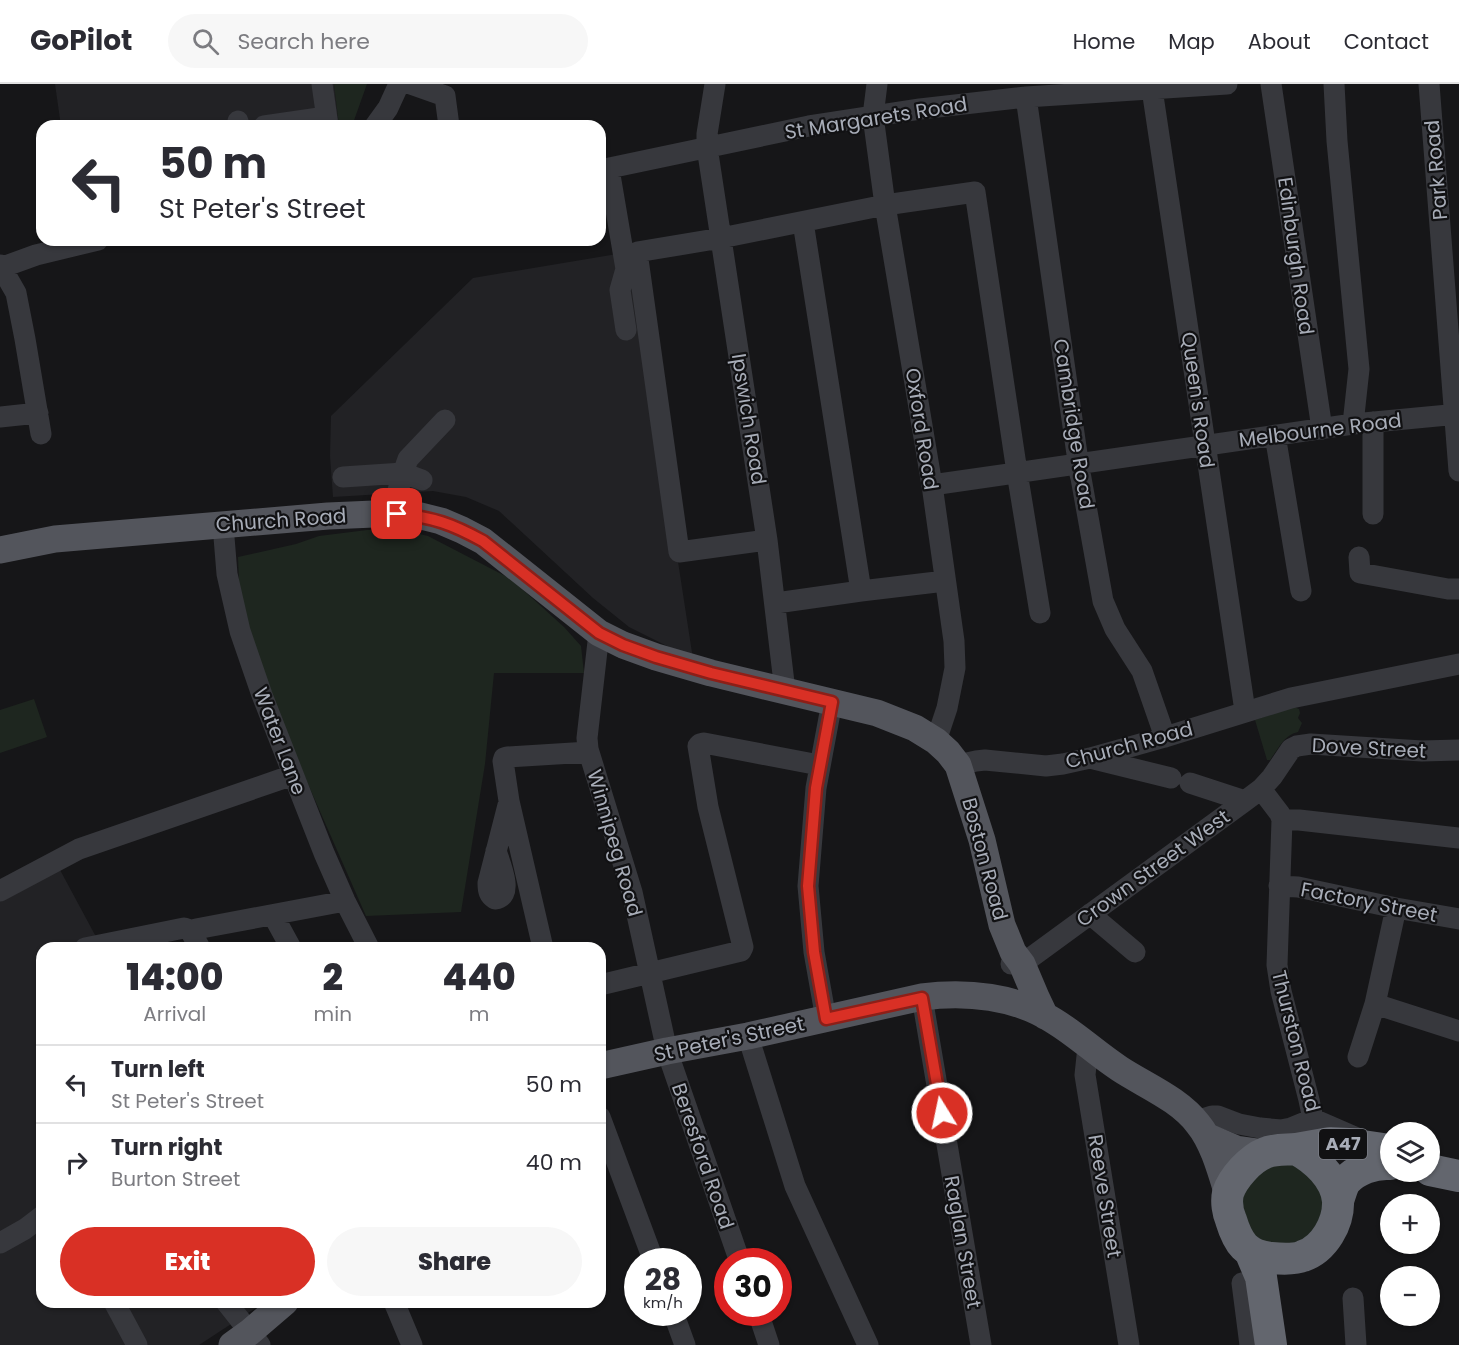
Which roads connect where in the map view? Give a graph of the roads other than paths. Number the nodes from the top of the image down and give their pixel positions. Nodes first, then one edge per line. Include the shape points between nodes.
1 (322, 84) edge
2 (399, 84) edge
3 (411, 84) edge
4 (715, 84) edge
5 (877, 84) edge
6 (1227, 84) edge
7 (1271, 84) edge
8 (1334, 84) edge
9 (1429, 84) edge
10 (1080, 89) edge
11 (1152, 89) junction
12 (1026, 97) junction
13 (873, 116) junction
14 (327, 120) edge
15 (379, 120) edge
16 (448, 120) edge
17 (707, 147) junction
18 (606, 170) edge
19 (606, 175) edge
20 (885, 205) junction
21 (803, 222) junction
22 (721, 238) junction
23 (73, 246) edge
24 (0, 267) edge
25 (626, 330) dead end
26 (38, 413) junction
27 (1457, 414) edge
28 (0, 417) edge
29 (445, 420) dead end
30 (1363, 423) junction
31 (1322, 429) junction
32 (41, 434) dead end
33 (1275, 435) junction
34 (1204, 445) junction
35 (1077, 463) junction
36 (1459, 471) edge
37 (1017, 472) junction
38 (343, 477) dead end
39 (413, 477) junction
40 (932, 484) junction
41 (397, 514) junction
42 (1373, 514) dead end
43 (223, 525) junction
44 (768, 540) junction
45 (0, 550) edge
46 (1359, 557) dead end
47 (945, 581) junction
48 (1459, 589) edge
49 (861, 591) junction
50 (1301, 591) dead end
51 (776, 603) junction
52 (1040, 613) dead end
53 (599, 633) junction
54 (1459, 664) edge
55 (785, 691) junction
56 (832, 702) junction
57 (1245, 711) junction
58 (1165, 737) junction
59 (936, 741) junction
60 (1459, 750) edge
61 (589, 752) junction
62 (1090, 758) junction
63 (1285, 758) joint
64 (819, 765) junction
65 (958, 765) junction
66 (294, 775) junction
67 (1253, 795) junction
68 (509, 801) junction
69 (1282, 820) junction
70 (1459, 837) edge
71 (496, 851) dead end
72 (1280, 886) junction
73 (0, 891) edge
74 (345, 901) junction
75 (1396, 908) junction
76 (1090, 914) junction
77 (273, 915) junction
78 (1459, 919) edge
79 (197, 939) edge
80 (121, 942) edge
81 (288, 942) edge
82 (366, 942) edge
83 (542, 942) edge
84 (1135, 952) dead end
85 (1015, 960) junction
86 (650, 974) junction
87 (606, 984) edge
88 (979, 997) junction
89 (922, 998) junction
90 (1375, 1004) junction
91 (1046, 1016) junction
92 (826, 1019) junction
93 (1459, 1031) edge
94 (748, 1036) junction
95 (1091, 1048) junction
96 (667, 1051) junction
97 (1358, 1057) dead end
98 (606, 1065) edge
99 (1312, 1119) junction
100 (1202, 1129) junction
101 (606, 1133) edge
102 (1296, 1149) junction
103 (1380, 1150) edge
104 (1380, 1152) edge
105 (1265, 1153) junction
106 (1440, 1157) edge
107 (1459, 1160) edge
108 (1380, 1161) edge
109 (1440, 1172) edge
110 (1459, 1176) edge
111 (1227, 1195) junction
112 (1338, 1201) junction
113 (36, 1220) edge
114 (0, 1243) edge
115 (649, 1248) edge
116 (735, 1248) edge
117 (1250, 1251) junction
118 (1304, 1256) junction
119 (1242, 1283) dead end
120 (1353, 1298) dead end
121 (117, 1308) edge
122 (229, 1308) edge
123 (279, 1308) edge
124 (397, 1308) edge
125 (678, 1326) edge
126 (763, 1326) edge
127 (247, 1341) edge
128 (1264, 1342) edge
129 (137, 1345) edge
130 (412, 1345) edge
131 (685, 1345) edge
132 (769, 1345) edge
133 (868, 1345) edge
134 (981, 1345) edge
135 (1130, 1345) edge
136 (1356, 1345) edge

1 - 14 street
2 - 15 street
3 - 16 street via 445,96
4 - 17 street, Ipswich Road
5 - 13 street, Oxford Road
6 - 11 street, St Margarets Road
7 - 31 street, Edinburgh Road
8 - 30 street
9 - 27 street, Park Road
10 - 11 street, St Margarets Road
10 - 12 street, St Margarets Road
11 - 34 street, Queen's Road
12 - 13 street, St Margarets Road
12 - 35 street, Cambridge Road
13 - 17 street, St Margarets Road
13 - 20 street, Oxford Road
17 - 18 street, St Margarets Road
17 - 22 street, Ipswich Road
19 - 25 street via 626,269 620,290
20 - 21 street
20 - 37 street via 975,192
20 - 40 street, Oxford Road
21 - 22 street
21 - 49 street
22 - 44 street, Ipswich Road
22 - 44 street via 637,252 679,552
23 - 24 street
24 - 26 street via 16,293
26 - 28 street
26 - 32 street
27 - 30 street, Melbourne Road
27 - 36 street, Park Road
29 - 39 street via 408,459
30 - 31 street, Melbourne Road
30 - 42 street
31 - 33 street, Melbourne Road
33 - 34 street, Melbourne Road
33 - 50 street
34 - 35 street, Melbourne Road
34 - 57 street, Queen's Road
35 - 37 street, Melbourne Road
35 - 58 street, Cambridge Road via 1103,601 1115,629 1142,671
37 - 40 street, Melbourne Road
37 - 52 street
38 - 39 street
39 - 41 street via 397,494
40 - 47 street, Oxford Road
41 - 43 main road, Church Road
41 - 53 main road, Church Road via 441,521 483,541
43 - 45 main road, Church Road via 55,539
43 - 66 street, Water Lane via 227,574 240,631
44 - 51 street, Ipswich Road
46 - 48 street via 1360,573
47 - 49 street
47 - 59 street, Oxford Road via 955,668
49 - 51 street
51 - 55 street, Ipswich Road
53 - 55 main road, Church Road via 656,657
53 - 61 street, Winnipeg Road via 587,738
54 - 57 street, Church Road
55 - 56 main road, Church Road
56 - 59 main road, Church Road via 877,713
56 - 64 street
57 - 58 street, Church Road
58 - 62 street, Church Road
59 - 65 main road, Church Road
60 - 63 street, Dove Street via 1306,744 1291,749
61 - 68 street via 504,758
61 - 86 street, Winnipeg Road via 632,892
62 - 65 street, Church Road via 1046,766 985,760
62 - 67 street
63 - 67 street, Crown Street West
64 - 86 street via 704,743 698,746 708,807 743,947 741,951
64 - 92 street via 808,886
65 - 85 main road, Boston Road
66 - 73 street via 79,849
66 - 74 street, Water Lane
67 - 69 street via 1280,814
67 - 76 street, Crown Street West
68 - 71 street
68 - 83 street
69 - 70 street
69 - 72 street, Thurston Road
72 - 75 street, Factory Street
72 - 99 street, Thurston Road via 1277,965
74 - 77 street
74 - 82 street, Water Lane
75 - 78 street, Factory Street
75 - 90 street
76 - 84 street
76 - 85 street, Crown Street West
77 - 79 street via 196,929
77 - 81 street
79 - 80 street via 184,928
85 - 88 main road via 1004,982
85 - 91 main road, Boston Road
86 - 87 street
86 - 96 street, Winnipeg Road
88 - 89 main road, St Peter's Street via 942,994
88 - 91 main road, St Peter's Street via 998,998
89 - 92 main road, St Peter's Street
89 - 134 street, Raglan Street
90 - 93 street
90 - 97 street
91 - 95 main road, St Peter's Street
92 - 94 main road, St Peter's Street
94 - 96 main road, St Peter's Street
94 - 133 street via 795,1186
95 - 100 main road, St Peter's Street via 1179,1106
95 - 135 street, Reeve Street via 1085,1075
96 - 98 main road, St Peter's Street
96 - 116 street, Beresford Road
99 - 100 street via 1281,1130 1212,1116
99 - 103 street, Thurston Road
100 - 105 main road, St Peter's Street via 1236,1149
100 - 111 main road
101 - 115 street
102 - 104 highway, A47 via 1330,1143
102 - 105 highway
102 - 112 highway via 1310,1156 1325,1172
105 - 111 highway via 1243,1170
106 - 107 highway
108 - 112 highway, A47 via 1345,1183
109 - 110 highway
111 - 117 highway via 1235,1234
112 - 118 highway via 1332,1229
113 - 114 street
117 - 118 highway via 1281,1259
117 - 128 highway via 1261,1277
118 - 128 highway via 1278,1292
119 - 128 street
120 - 136 street
121 - 129 street
122 - 127 street
123 - 127 main road
124 - 130 street
125 - 131 street
126 - 132 street

